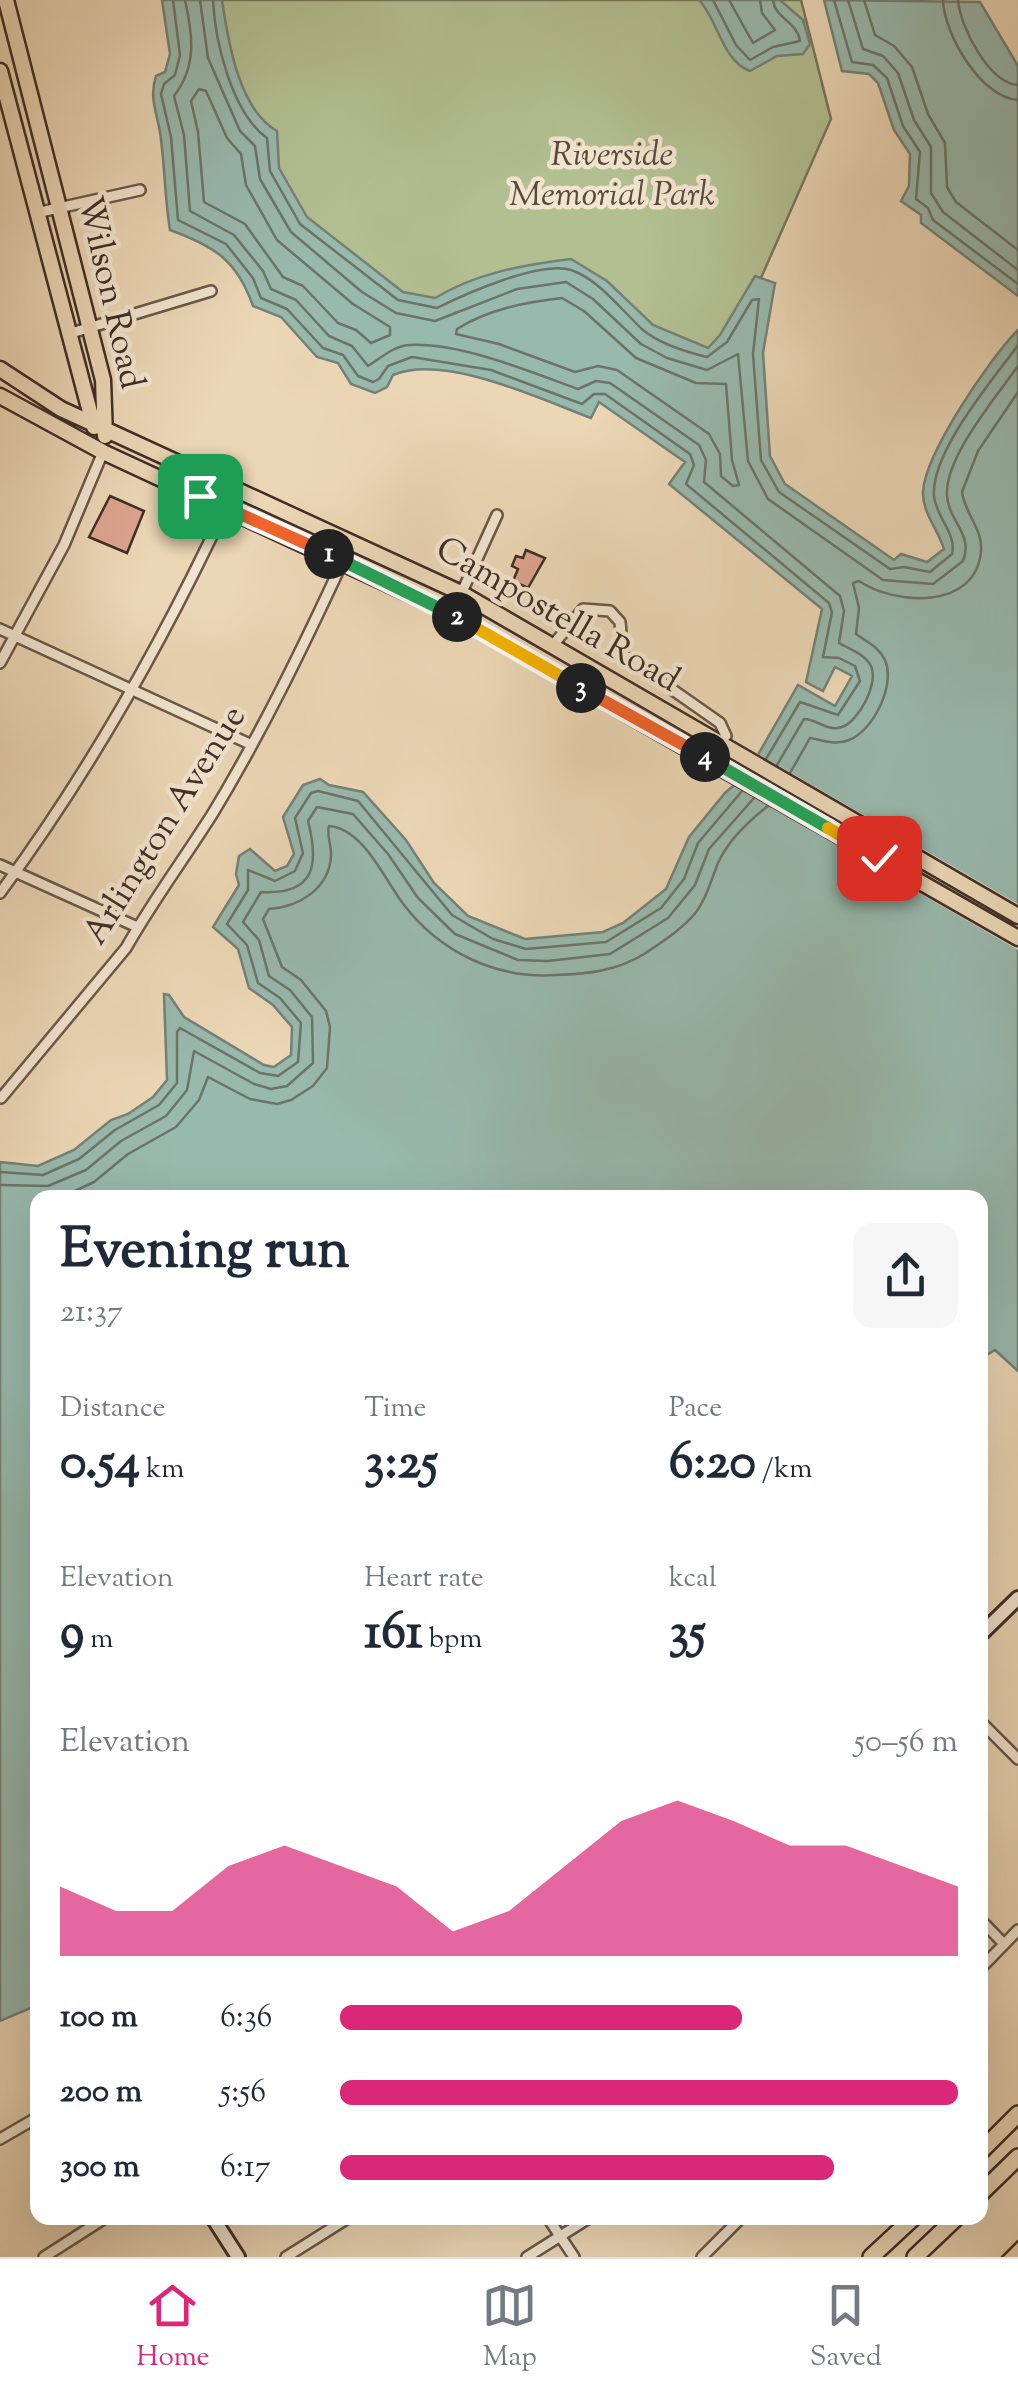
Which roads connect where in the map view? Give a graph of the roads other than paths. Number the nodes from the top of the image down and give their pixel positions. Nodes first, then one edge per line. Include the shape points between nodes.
1 (6, 0) edge
2 (0, 71) edge
3 (140, 190) dead end
4 (58, 207) junction
5 (36, 212) junction
6 (211, 291) dead end
7 (89, 324) junction
8 (68, 334) junction
9 (0, 370) edge
10 (0, 396) edge
11 (99, 426) junction
12 (103, 452) junction
13 (235, 487) junction
14 (226, 508) junction
15 (496, 515) dead end
16 (344, 560) junction
17 (462, 593) junction
18 (452, 614) junction
19 (0, 628) edge
20 (16, 636) junction
21 (553, 645) junction
22 (0, 662) edge
23 (133, 690) junction
24 (726, 736) dead end
25 (252, 745) junction
26 (0, 864) edge
27 (16, 872) junction
28 (0, 894) edge
29 (1018, 916) edge
30 (135, 926) junction
31 (1018, 938) edge
32 (1, 1098) edge
33 (1018, 1598) edge
34 (988, 1628) edge
35 (988, 1729) edge
36 (1018, 1758) edge
37 (988, 1927) edge
38 (1018, 1930) edge
39 (1004, 1944) junction
40 (988, 1961) edge
41 (1018, 2114) edge
42 (30, 2122) edge
43 (0, 2139) edge
44 (988, 2144) edge
45 (1018, 2157) edge
46 (988, 2186) edge
47 (94, 2225) edge
48 (218, 2225) edge
49 (337, 2225) edge
50 (553, 2225) edge
51 (578, 2225) edge
52 (734, 2225) edge
53 (905, 2225) edge
54 (949, 2225) edge
55 (560, 2236) junction
56 (44, 2257) edge
57 (238, 2257) edge
58 (286, 2257) edge
59 (527, 2257) edge
60 (574, 2257) edge
61 (702, 2257) edge
62 (871, 2257) edge
63 (915, 2257) edge

1 - 4 main road, Wilson Road
2 - 5 main road, Wilson Road
3 - 4 street
4 - 5 street
4 - 7 main road, Wilson Road
5 - 8 main road, Wilson Road
6 - 7 street
7 - 8 street
7 - 11 main road, Wilson Road via 104,380
8 - 11 main road, Wilson Road
9 - 11 main road, Campostella Road
10 - 12 main road, Campostella Road
11 - 12 main road, Wilson Road
11 - 13 main road, Campostella Road
12 - 14 main road, Campostella Road
12 - 20 street
13 - 14 street
13 - 17 main road, Campostella Road
14 - 16 main road, Campostella Road
14 - 23 street
15 - 17 street
16 - 18 main road, Campostella Road
16 - 25 street, Arlington Avenue
17 - 18 street
17 - 21 main road, Campostella Road
18 - 31 main road, Campostella Road
19 - 20 street
20 - 22 street
20 - 23 street
21 - 24 street via 583,608 610,611 620,622 624,656 720,723
21 - 29 main road, Campostella Road
23 - 25 street
23 - 27 street
25 - 30 street, Arlington Avenue
26 - 27 street
27 - 28 street
27 - 30 street
30 - 32 street, Arlington Avenue via 126,948
33 - 34 street
35 - 36 street
37 - 39 street
38 - 39 street
39 - 40 street
41 - 44 highway
42 - 43 street
45 - 46 highway
47 - 56 street
48 - 57 street
49 - 58 street
50 - 55 street
51 - 55 street
52 - 61 street
53 - 62 highway
54 - 63 highway
55 - 59 street
55 - 60 street

